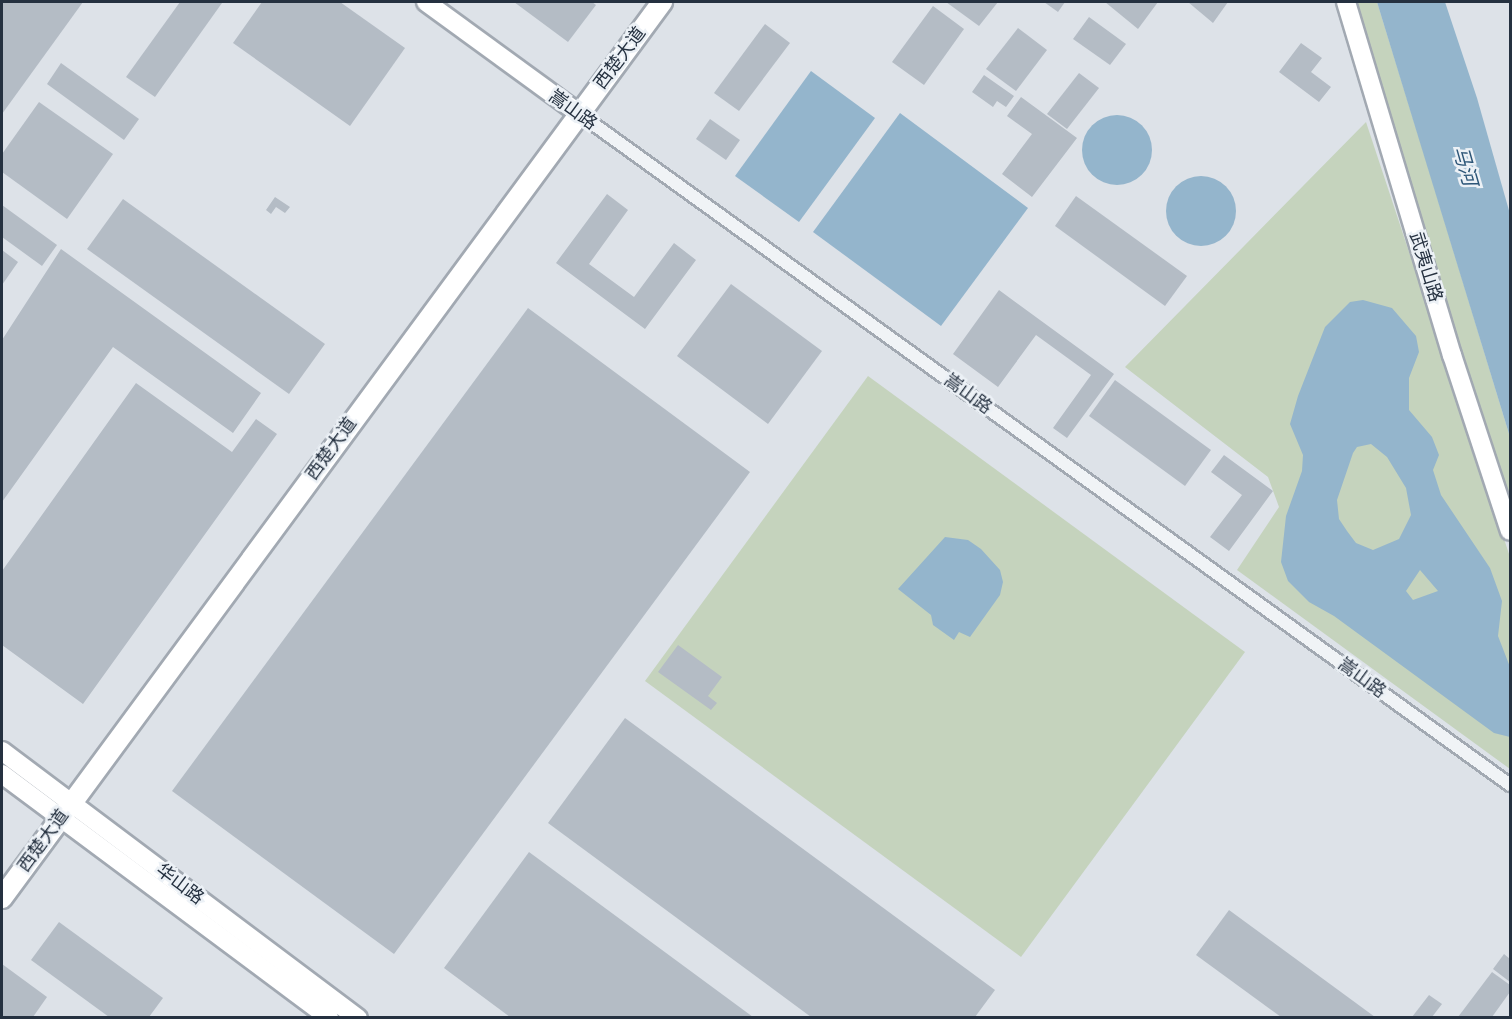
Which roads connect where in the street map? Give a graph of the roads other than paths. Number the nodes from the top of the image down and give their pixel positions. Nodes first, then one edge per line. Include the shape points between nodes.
1 (426, 2) edge
2 (662, 2) edge
3 (1346, 2) edge
4 (579, 113) junction
5 (1510, 531) edge
6 (2, 751) edge
7 (2, 774) edge
8 (1510, 785) edge
9 (66, 809) junction
10 (2, 898) edge
11 (329, 1017) edge
12 (358, 1017) edge

1 - 4 street, 嵩山路
2 - 4 main road, 西楚大道
3 - 5 street, 武夷山路 via 1452,355
4 - 8 street, 嵩山路
4 - 9 main road, 西楚大道
6 - 9 street, 华山路
7 - 9 street, 华山路
9 - 10 main road, 西楚大道
9 - 11 street, 华山路
9 - 12 street, 华山路

